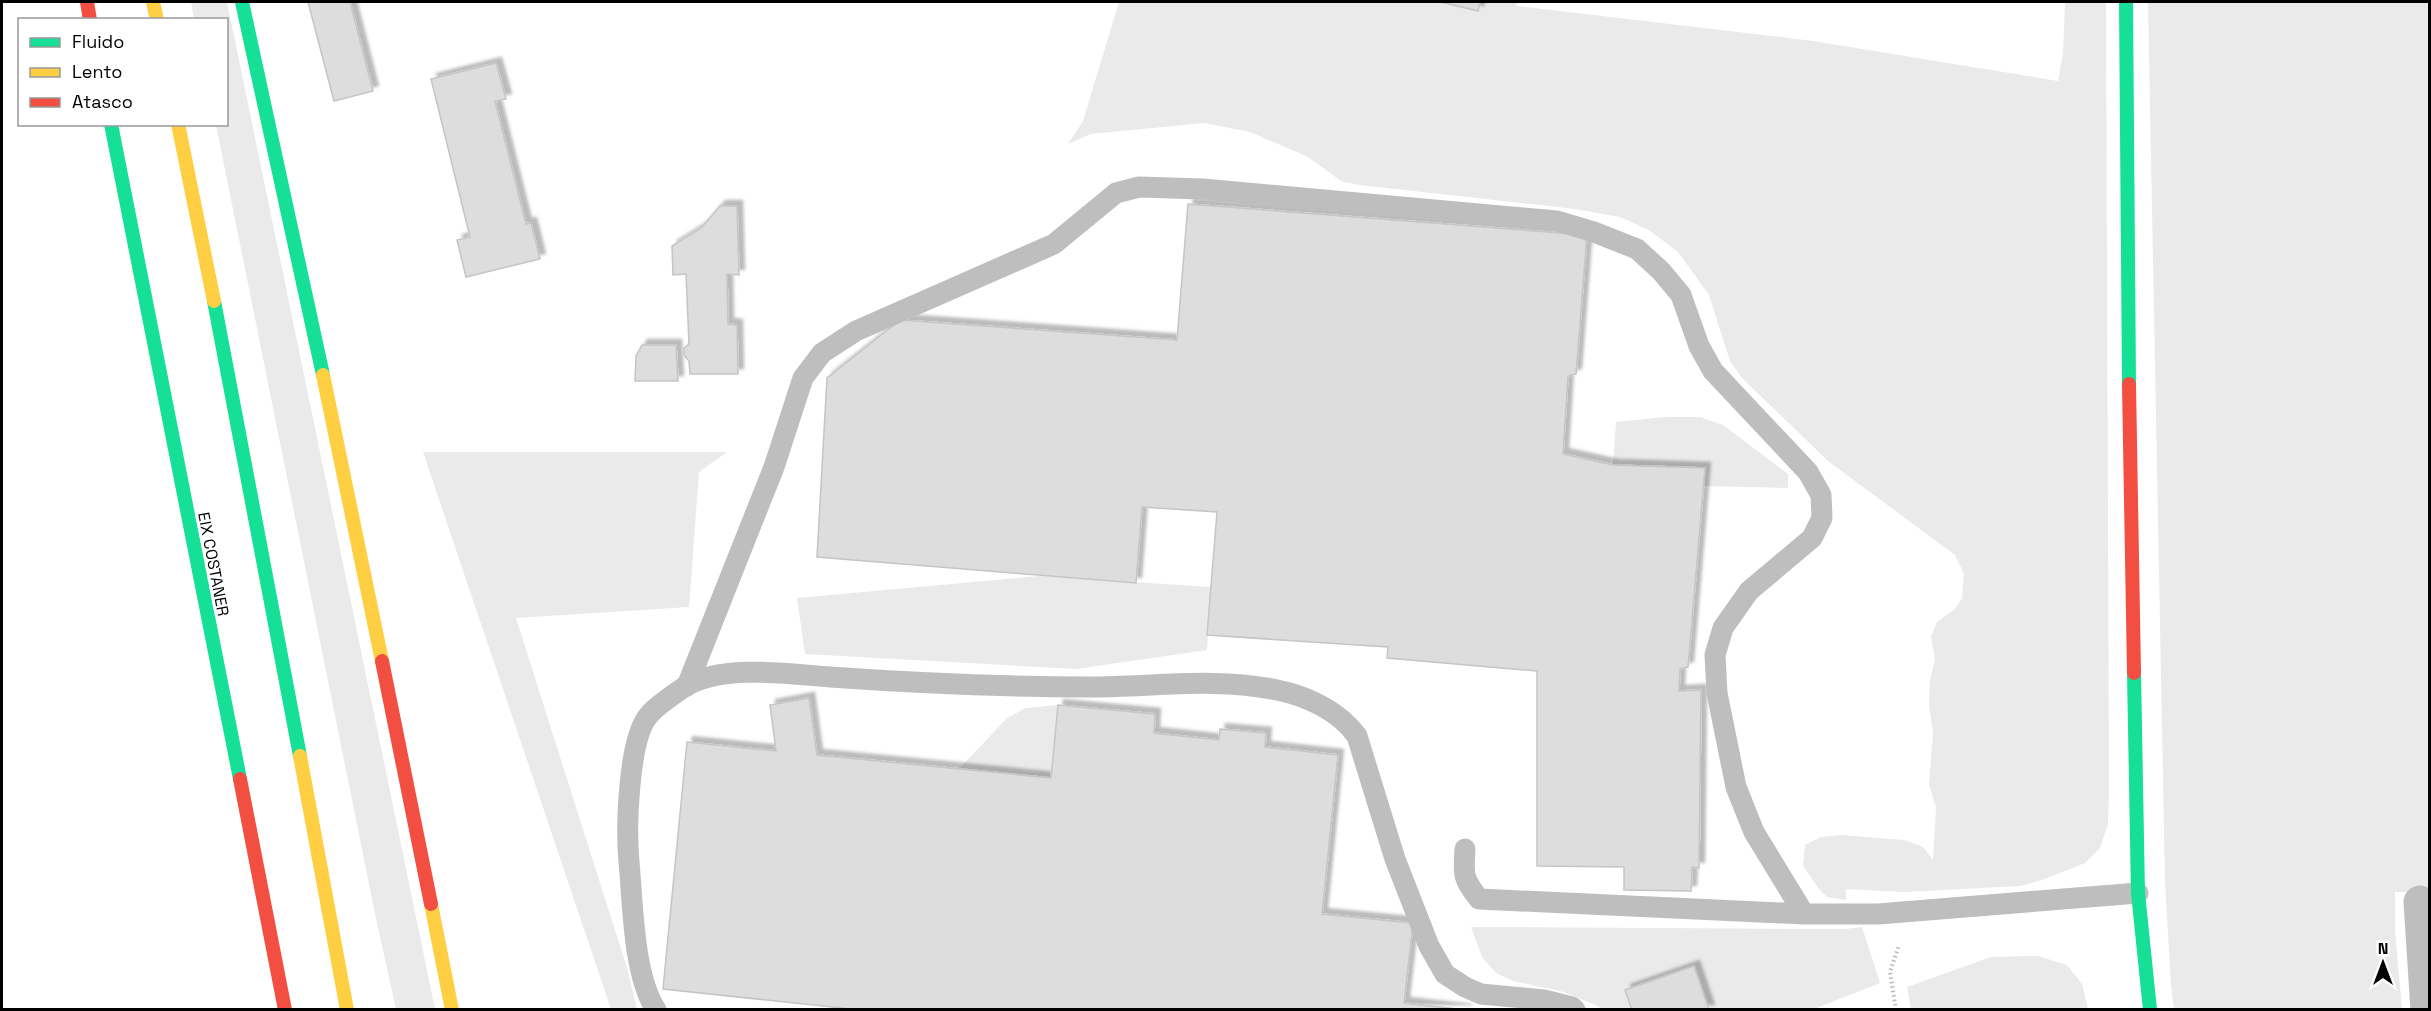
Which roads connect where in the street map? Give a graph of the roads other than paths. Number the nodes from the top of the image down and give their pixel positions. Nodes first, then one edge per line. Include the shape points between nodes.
1 (87, 2) edge
2 (153, 2) edge
3 (242, 2) edge
4 (2126, 2) edge
5 (90, 18) edge
6 (157, 18) edge
7 (111, 126) edge
8 (178, 126) edge
9 (687, 686) junction
10 (1465, 849) dead end
11 (2138, 893) junction
12 (2420, 902) dead end
13 (1804, 914) junction
14 (2427, 992) edge
15 (285, 1010) edge
16 (347, 1010) edge
17 (452, 1010) edge
18 (656, 1010) edge
19 (1575, 1010) edge
20 (2150, 1010) edge

1 - 5 main road
2 - 6 main road
3 - 17 main road via 352,509
4 - 11 main road
7 - 15 main road, EIX COSTANER
8 - 16 main road
9 - 13 lane via 774,466 803,378 822,352 856,331 1054,244 1116,193 1139,187 1203,189 1557,222 1638,249 1661,271 1681,295 1699,346 1713,371 1808,472 1821,495 1822,518 1812,538 1749,591 1723,628 1715,655 1717,693 1736,787 1754,832
9 - 18 lane via 649,715 637,738 633,757 628,851 639,958
9 - 19 lane via 710,677 749,673 1090,687 1220,683 1294,694 1329,710 1357,736 1395,859 1429,946 1445,974 1481,994 1544,1000
10 - 13 lane via 1466,884 1479,899
11 - 13 lane via 1878,914
11 - 20 main road
12 - 14 street

